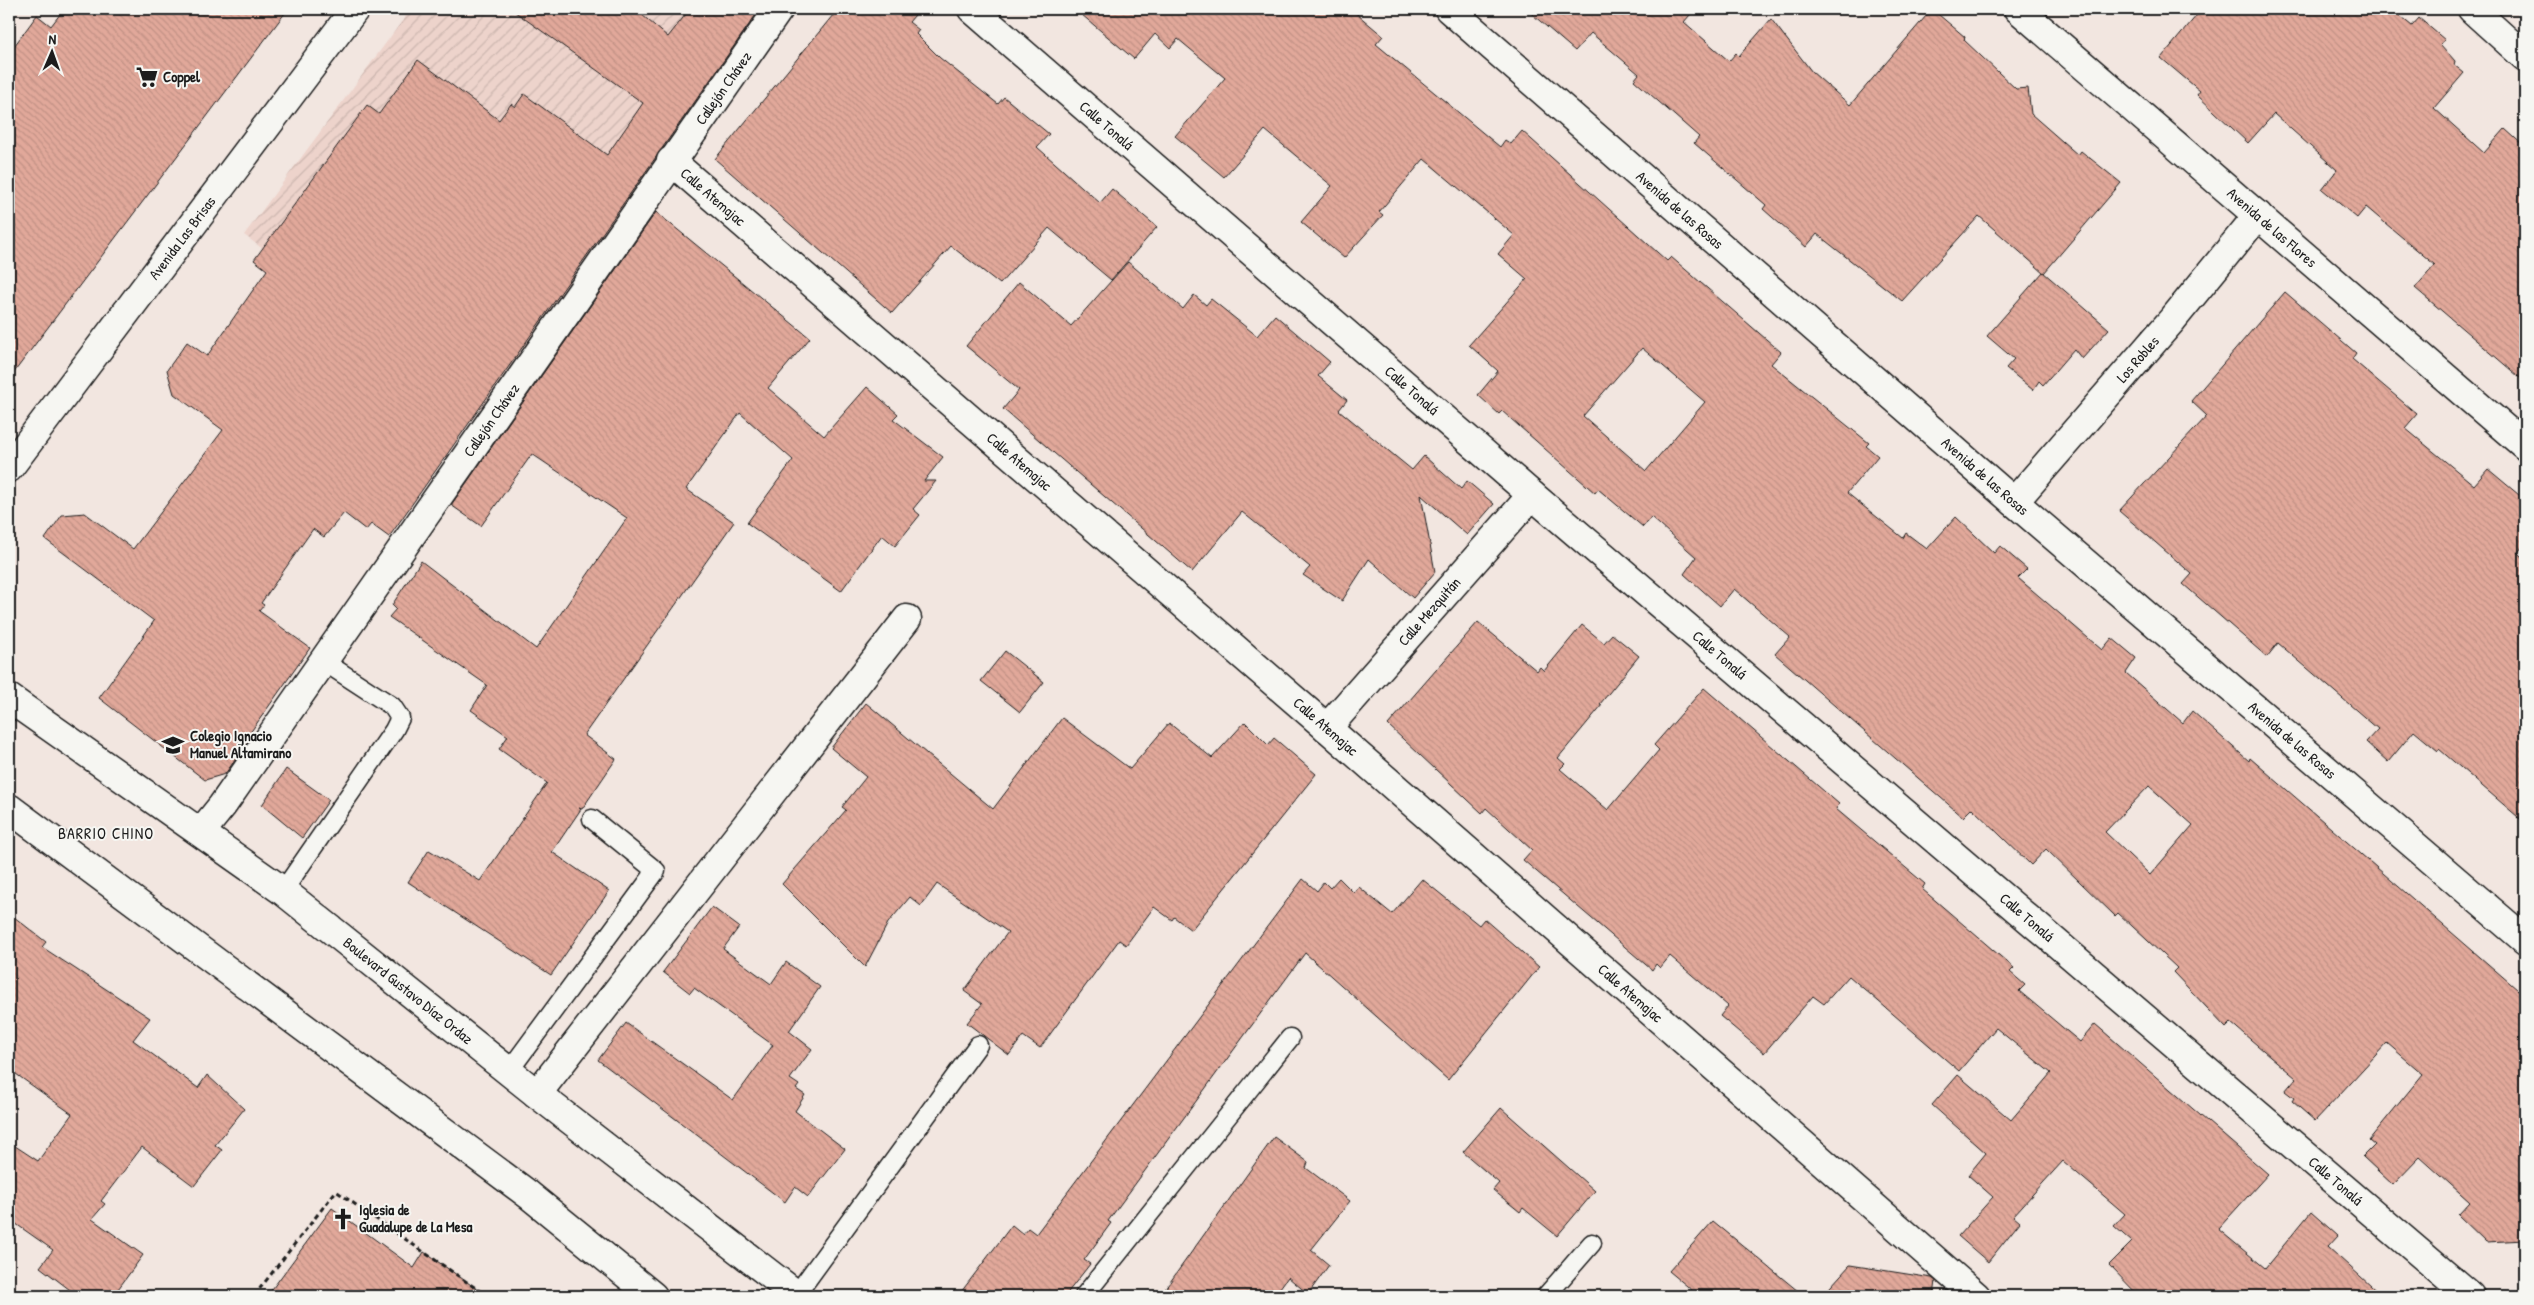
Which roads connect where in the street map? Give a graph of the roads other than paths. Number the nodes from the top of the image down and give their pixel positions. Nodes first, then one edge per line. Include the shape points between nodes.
1 (355, 9) edge
2 (779, 9) edge
3 (972, 9) edge
4 (1449, 9) edge
5 (2018, 9) edge
6 (2472, 9) edge
7 (2525, 57) edge
8 (671, 161) junction
9 (2258, 215) junction
10 (2525, 446) edge
11 (9, 468) edge
12 (1532, 494) junction
13 (2014, 502) junction
14 (908, 619) dead end
15 (323, 661) junction
16 (9, 698) edge
17 (1327, 728) junction
18 (9, 808) edge
19 (592, 819) dead end
20 (202, 832) junction
21 (283, 891) junction
22 (2525, 940) edge
23 (1290, 1038) dead end
24 (978, 1044) dead end
25 (509, 1071) junction
26 (538, 1094) junction
27 (1592, 1243) dead end
28 (653, 1296) edge
29 (796, 1296) edge
30 (1084, 1296) edge
31 (1546, 1296) edge
32 (1976, 1296) edge
33 (2470, 1296) edge

1 - 11 street, Avenida Las Brisas
2 - 8 street, Callejón Chávez
3 - 12 street, Calle Tonalá
4 - 13 street, Avenida de las Rosas
5 - 9 street, Avenida de las Flores
6 - 7 street
8 - 15 street, Callejón Chávez
8 - 17 street, Calle Atemajac
9 - 10 street, Avenida de las Flores
9 - 13 street, Los Robles via 2173,320
12 - 17 street, Calle Mezquitán
12 - 33 street, Calle Tonalá
13 - 22 street, Avenida de las Rosas
14 - 26 street
15 - 20 street, Callejón Chávez
15 - 21 lane via 392,706 400,718
16 - 20 street, Boulevard Gustavo Díaz Ordaz
17 - 32 street, Calle Atemajac
18 - 28 street via 521,1189
19 - 25 lane via 656,871
20 - 21 street, Boulevard Gustavo Díaz Ordaz
21 - 25 street, Boulevard Gustavo Díaz Ordaz
23 - 30 lane
24 - 29 lane
25 - 26 street, Boulevard Gustavo Díaz Ordaz
26 - 29 street, Boulevard Gustavo Díaz Ordaz
27 - 31 lane

